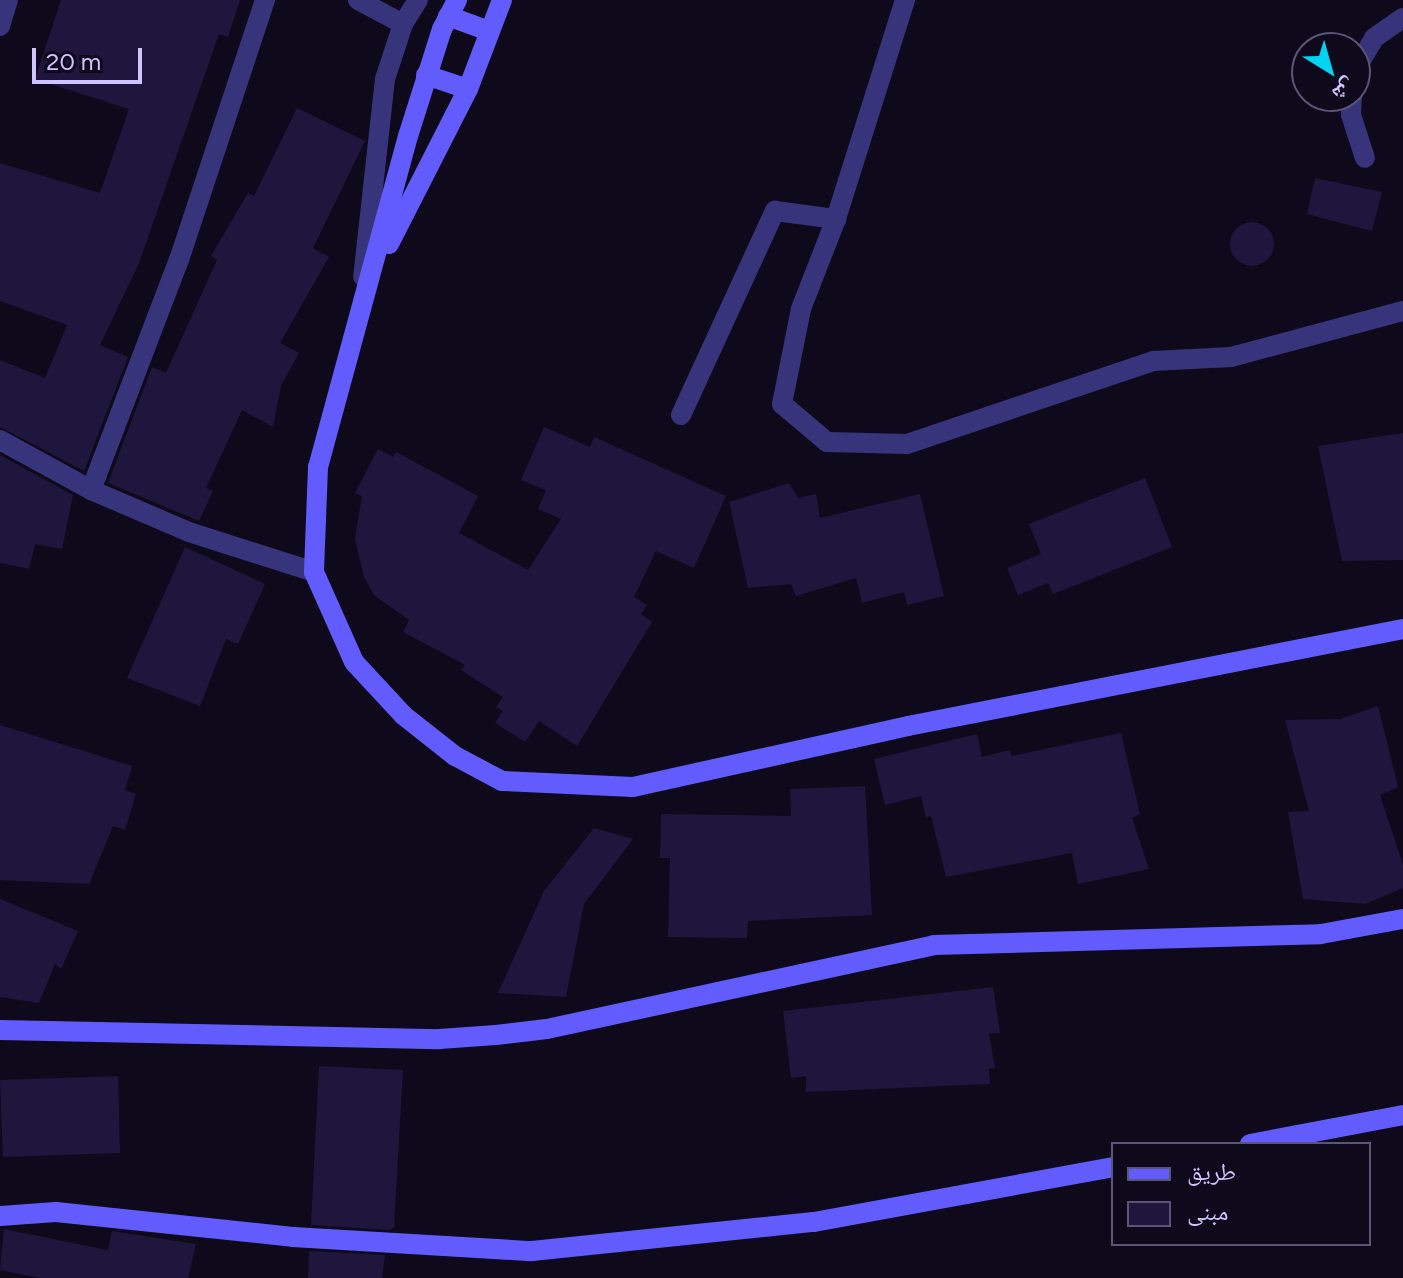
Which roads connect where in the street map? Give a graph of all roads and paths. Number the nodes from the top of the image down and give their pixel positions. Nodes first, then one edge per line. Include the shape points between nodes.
1 (8, 0) edge
2 (265, 0) edge
3 (358, 0) edge
4 (418, 0) edge
5 (502, 0) edge
6 (905, 0) edge
7 (452, 8) edge
8 (1403, 18) edge
9 (403, 24) junction
10 (0, 26) edge
11 (489, 31) junction
12 (1371, 43) edge
13 (426, 75) junction
14 (468, 89) junction
15 (1351, 112) edge
16 (1365, 158) dead end
17 (836, 219) junction
18 (375, 272) junction
19 (1403, 311) edge
20 (356, 340) junction
21 (681, 415) dead end
22 (0, 440) edge
23 (91, 490) junction
24 (314, 572) junction
25 (1403, 629) edge
26 (1403, 919) edge
27 (0, 1030) edge
28 (1403, 1115) edge
29 (1261, 1142) edge
30 (1111, 1167) edge
31 (0, 1216) edge

1 - 10 street
2 - 23 street via 179,260
3 - 9 street
4 - 9 street
5 - 11 street
6 - 17 street
7 - 11 street
7 - 13 street
8 - 12 street
9 - 20 street via 381,101
11 - 14 street
13 - 14 street
13 - 18 street
14 - 18 street
15 - 16 street
17 - 19 street via 801,309 782,404 827,442 907,444 1153,361 1231,357
17 - 21 street via 775,211
18 - 20 street
20 - 24 street via 318,467
22 - 23 street
23 - 24 street via 189,532
24 - 25 street via 354,662 403,715 455,756 502,781 576,786 633,787 908,726
26 - 27 street via 1321,934 934,945 547,1029 496,1035 439,1039
28 - 29 street
30 - 31 street via 814,1222 532,1251 293,1237 56,1212

